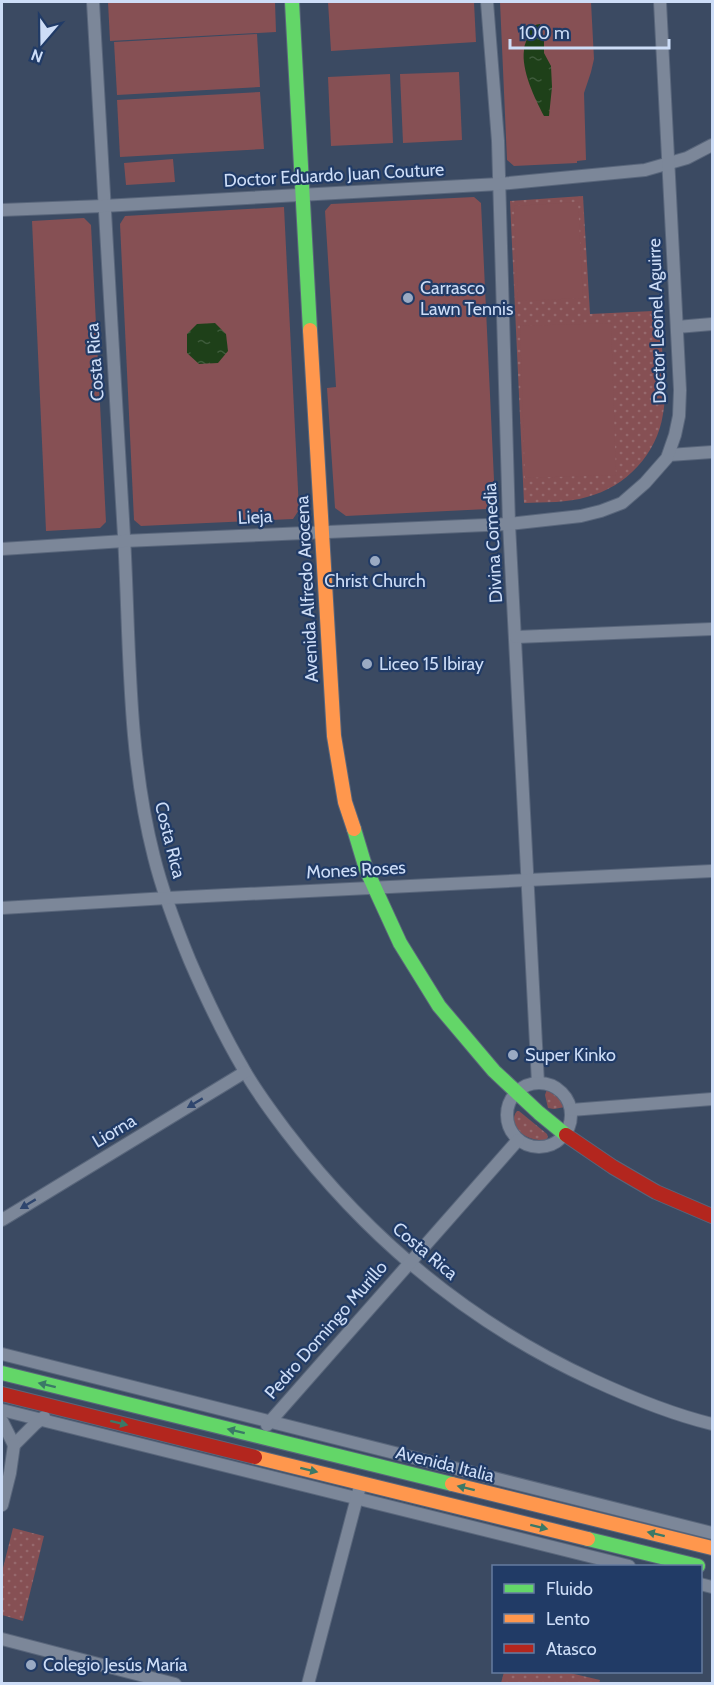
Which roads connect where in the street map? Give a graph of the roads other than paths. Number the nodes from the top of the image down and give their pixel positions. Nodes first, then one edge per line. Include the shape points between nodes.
1 (93, 2) edge
2 (292, 2) edge
3 (487, 2) edge
4 (660, 2) edge
5 (712, 145) edge
6 (668, 164) junction
7 (499, 184) junction
8 (303, 195) junction
9 (103, 206) junction
10 (2, 210) edge
11 (712, 324) edge
12 (677, 327) junction
13 (712, 452) edge
14 (669, 455) junction
15 (509, 524) junction
16 (321, 532) junction
17 (124, 541) junction
18 (2, 549) edge
19 (712, 629) edge
20 (516, 637) junction
21 (712, 872) edge
22 (529, 880) junction
23 (373, 888) junction
24 (167, 898) junction
25 (2, 908) edge
26 (245, 1072) junction
27 (538, 1083) junction
28 (516, 1092) junction
29 (712, 1099) edge
30 (571, 1110) junction
31 (565, 1134) junction
32 (518, 1140) junction
33 (712, 1216) edge
34 (2, 1220) edge
35 (408, 1263) junction
36 (2, 1354) edge
37 (2, 1374) edge
38 (2, 1394) edge
39 (174, 1398) junction
40 (62, 1408) junction
41 (2, 1410) edge
42 (170, 1414) junction
43 (41, 1419) junction
44 (2, 1421) edge
45 (270, 1421) junction
46 (712, 1424) edge
47 (153, 1431) junction
48 (258, 1436) junction
49 (14, 1445) junction
50 (150, 1446) junction
51 (361, 1483) junction
52 (357, 1498) junction
53 (2, 1505) edge
54 (712, 1533) edge
55 (588, 1540) junction
56 (712, 1548) edge
57 (639, 1552) junction
58 (583, 1561) edge
59 (620, 1565) edge
60 (635, 1565) edge
61 (691, 1565) edge
62 (2, 1639) edge
63 (134, 1678) edge
64 (175, 1683) edge
65 (308, 1683) edge

1 - 9 street, Costa Rica
2 - 8 main road, Avenida Alfredo Arocena
3 - 7 street, Divina Comedia
4 - 6 street, Doctor Leonel Aguirre
5 - 6 street, Doctor Eduardo Juan Couture
6 - 7 street, Doctor Eduardo Juan Couture via 645,171
6 - 12 street, Doctor Leonel Aguirre
7 - 8 street, Doctor Eduardo Juan Couture
7 - 15 street, Divina Comedia
8 - 9 street, Doctor Eduardo Juan Couture
8 - 16 main road, Avenida Alfredo Arocena
9 - 10 street, Doctor Eduardo Juan Couture
9 - 17 street, Costa Rica
11 - 12 street
12 - 14 street, Doctor Leonel Aguirre via 679,416
13 - 14 street
14 - 15 street, Doctor Leonel Aguirre via 622,503 581,516
15 - 16 street, Lieja
15 - 20 street, Divina Comedia
16 - 17 street, Lieja
16 - 23 main road, Avenida Alfredo Arocena via 337,761 354,834
17 - 18 street, Lieja
17 - 24 street, Costa Rica via 131,707 141,801
19 - 20 street
20 - 22 street, Divina Comedia
21 - 22 street, Mones Roses
22 - 23 street, Mones Roses
22 - 27 street, Divina Comedia
23 - 24 street, Mones Roses
23 - 28 main road, Avenida Alfredo Arocena via 400,943 439,1006
24 - 25 street, Mones Roses
24 - 26 street, Costa Rica via 201,987
26 -> 34 street, Liorna
26 - 35 street, Costa Rica via 304,1155
27 - 28 street
27 - 30 street via 559,1090
28 - 31 main road, Avenida Alfredo Arocena
28 - 32 street via 506,1113 509,1128
29 - 30 street
30 - 31 street
31 - 32 street via 543,1148
31 - 33 main road, Avenida Alfredo Arocena via 656,1192
32 - 35 street, Pedro Domingo Murillo
35 - 45 street, Pedro Domingo Murillo
35 - 46 street, Costa Rica via 482,1318 549,1359 627,1395
36 - 39 street, Avenida Italia
42 -> 37 main road, Avenida Italia
38 - 40 main road
39 - 42 street
39 - 45 street, Avenida Italia
40 - 43 street
40 -> 47 main road
41 - 43 street
48 -> 42 main road, Avenida Italia
43 - 49 street
43 - 50 street
44 - 49 street
45 - 48 street, Pedro Domingo Murillo
45 - 54 street, Avenida Italia
47 - 50 street
47 -> 51 main road
56 -> 48 main road, Avenida Italia
49 - 53 street
50 - 52 street
51 - 52 street
51 -> 55 main road
52 - 58 street
52 - 65 street
55 - 57 main road
55 - 58 street
57 - 60 street
57 - 61 main road
58 - 59 street
62 - 63 street
63 - 64 street

